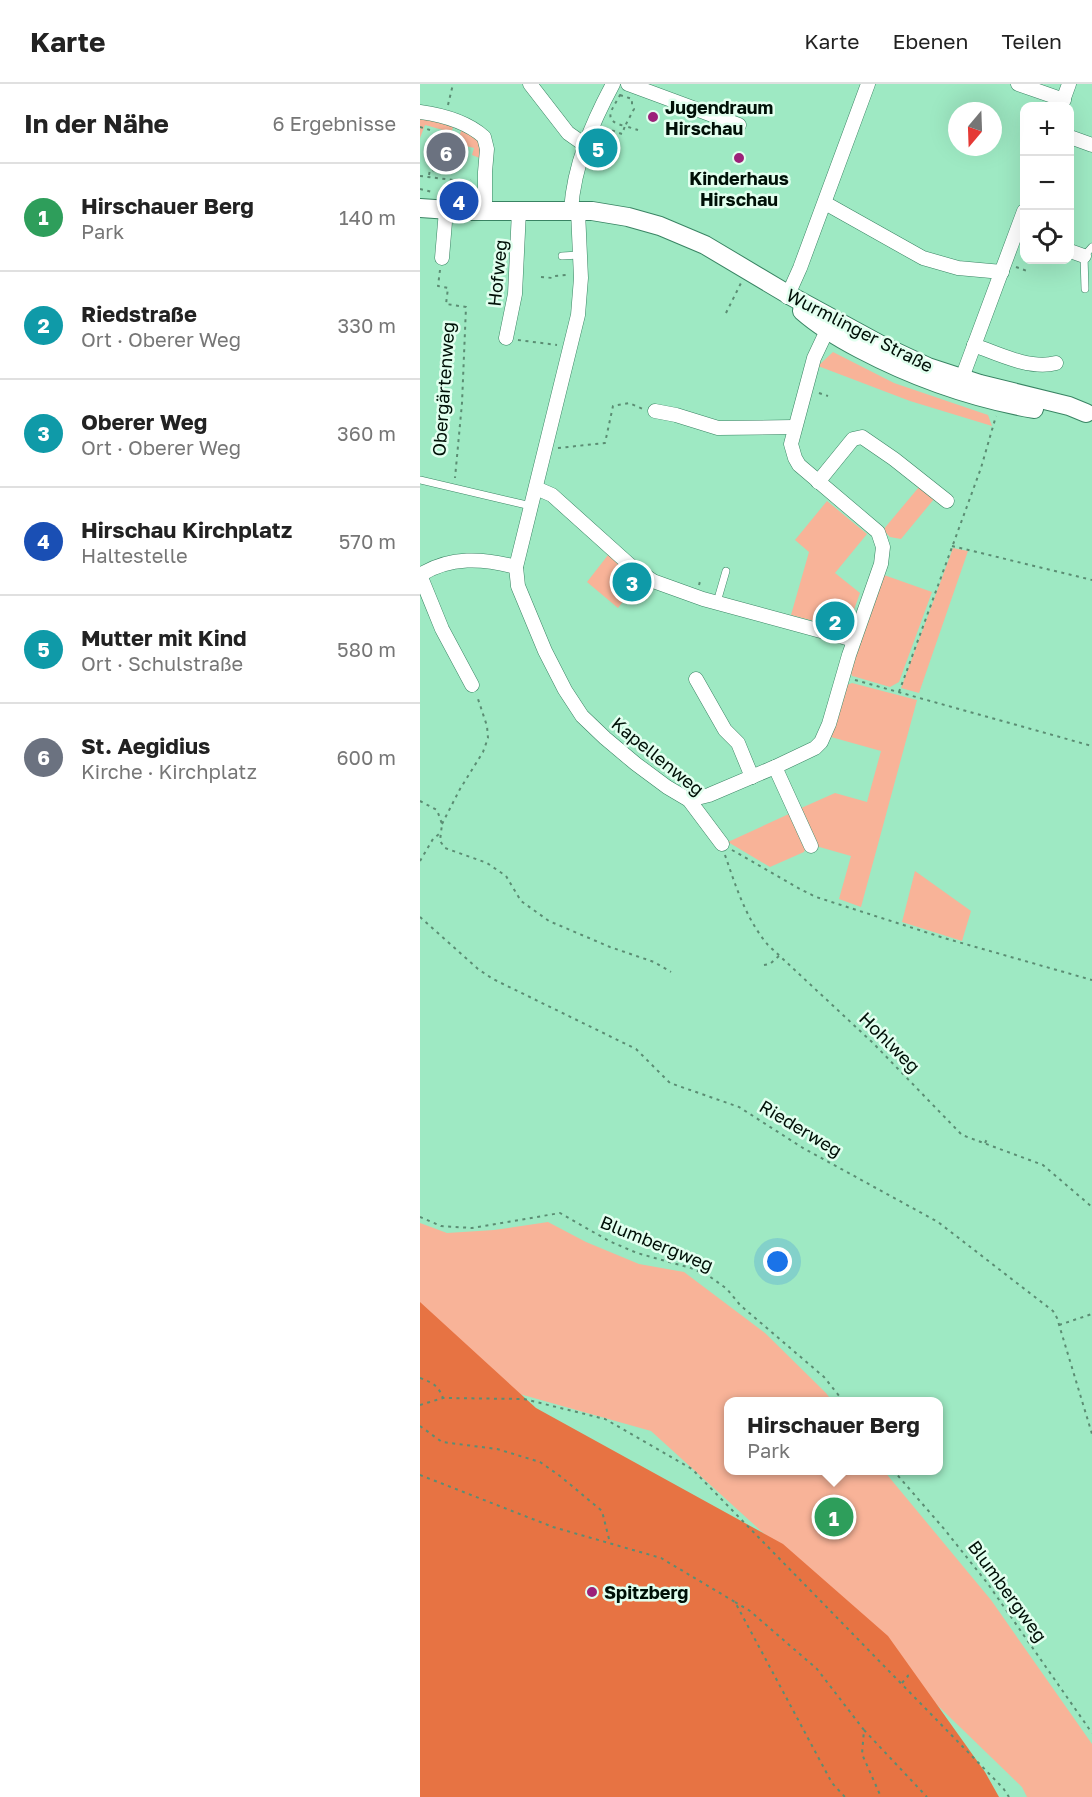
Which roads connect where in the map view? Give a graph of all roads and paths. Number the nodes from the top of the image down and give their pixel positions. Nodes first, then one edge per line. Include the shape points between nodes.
1 (453, 84) edge
2 (530, 84) edge
3 (613, 84) edge
4 (628, 84) edge
5 (868, 84) edge
6 (1018, 84) edge
7 (1070, 84) edge
8 (1060, 102) edge
9 (1062, 102) edge
10 (636, 103) dead end
11 (634, 109) junction
12 (420, 112) edge
13 (446, 117) junction
14 (594, 124) junction
15 (739, 125) dead end
16 (625, 126) junction
17 (420, 127) edge
18 (430, 130) dead end
19 (638, 130) dead end
20 (455, 134) dead end
21 (1074, 138) edge
22 (452, 142) dead end
23 (1092, 145) edge
24 (585, 146) junction
25 (420, 176) edge
26 (429, 176) junction
27 (472, 177) dead end
28 (442, 178) junction
29 (420, 189) edge
30 (444, 203) junction
31 (825, 203) junction
32 (420, 208) edge
33 (485, 211) junction
34 (519, 211) junction
35 (580, 211) junction
36 (1020, 236) edge
37 (1088, 252) edge
38 (579, 255) junction
39 (562, 256) dead end
40 (442, 258) dead end
41 (748, 270) junction
42 (1002, 272) junction
43 (580, 274) junction
44 (541, 277) dead end
45 (439, 281) dead end
46 (1085, 289) dead end
47 (783, 293) junction
48 (726, 313) dead end
49 (830, 324) junction
50 (506, 338) joint
51 (974, 345) junction
52 (572, 346) junction
53 (1056, 363) dead end
54 (959, 385) junction
55 (820, 394) dead end
56 (828, 396) dead end
57 (655, 411) joint
58 (997, 412) dead end
59 (1089, 414) edge
60 (794, 427) junction
61 (545, 448) junction
62 (420, 480) edge
63 (818, 482) junction
64 (454, 488) junction
65 (536, 488) junction
66 (947, 501) dead end
67 (531, 506) junction
68 (951, 546) junction
69 (516, 567) junction
70 (726, 571) dead end
71 (420, 575) edge
72 (1092, 580) edge
73 (717, 602) junction
74 (863, 614) junction
75 (819, 630) junction
76 (854, 640) junction
77 (842, 677) junction
78 (696, 679) dead end
79 (472, 685) joint
80 (899, 692) junction
81 (1092, 746) edge
82 (775, 767) junction
83 (752, 777) junction
84 (689, 800) junction
85 (420, 801) edge
86 (442, 824) junction
87 (440, 834) junction
88 (722, 844) junction
89 (811, 846) dead end
90 (420, 861) edge
91 (420, 917) edge
92 (779, 956) junction
93 (764, 965) dead end
94 (671, 972) dead end
95 (1092, 980) edge
96 (988, 1137) dead end
97 (985, 1143) junction
98 (1092, 1207) edge
99 (420, 1217) edge
100 (1092, 1314) edge
101 (1059, 1326) junction
102 (420, 1378) edge
103 (840, 1397) edge
104 (443, 1398) junction
105 (420, 1406) edge
106 (420, 1426) edge
107 (1092, 1434) edge
108 (420, 1475) edge
109 (897, 1475) edge
110 (610, 1544) junction
111 (735, 1602) junction
112 (908, 1672) dead end
113 (902, 1683) junction
114 (864, 1730) junction
115 (1092, 1733) edge
116 (845, 1797) edge
117 (881, 1797) edge
118 (927, 1797) edge
119 (1009, 1797) edge

1 - 13 path
2 - 24 street via 567,133
3 - 14 street, Kapellenweg
4 - 15 street
5 - 31 street
6 - 8 street
7 - 9 street
10 - 11 path
11 - 16 path
11 - 16 path via 632,99 620,94 610,118
12 - 13 street
13 - 33 street via 474,130 486,141
14 - 16 path via 622,134
14 - 24 street, Kapellenweg
16 - 19 path
17 - 18 path
20 - 22 path
21 - 23 street
24 - 35 street, Kapellenweg via 574,185
25 - 26 path
26 - 28 path
26 - 28 path via 430,170 445,170
27 - 28 path via 470,182
29 - 30 path
30 - 32 main road, Wurmlinger Straße
30 - 33 main road, Wurmlinger Straße
30 - 40 street
31 - 42 street via 923,258 958,268
31 - 47 street
33 - 34 main road, Wurmlinger Straße
34 - 35 main road, Wurmlinger Straße
34 - 50 street, Hofweg via 515,294
35 - 38 street, Kapellenweg
35 - 41 main road, Wurmlinger Straße via 628,217 675,231
36 - 42 street
37 - 46 lane
38 - 39 lane
38 - 43 street, Kapellenweg
41 - 47 main road, Wurmlinger Straße
41 - 48 path
42 - 51 street
43 - 44 path
43 - 52 street, Kapellenweg
45 - 64 path, Obergärtenweg via 438,286 448,288 446,304 466,307
47 - 49 main road, Wurmlinger Straße
49 - 54 main road, Wurmlinger Straße via 928,367
49 - 60 street via 814,358
50 - 52 path
51 - 53 street via 1034,364
51 - 54 street
52 - 61 street, Kapellenweg
54 - 59 main road, Wurmlinger Straße via 1069,406
55 - 56 path
57 - 60 street via 718,428
57 - 61 path via 629,403 613,406 605,443
58 - 68 path via 981,468
60 - 63 street via 790,444 795,458
61 - 65 street, Kapellenweg
62 - 64 lane
63 - 66 street via 853,439 862,437
63 - 74 street via 872,525 881,540 881,564
64 - 67 lane
65 - 67 street, Kapellenweg
65 - 73 street via 552,495 648,578
67 - 69 street, Kapellenweg
68 - 72 path
68 - 80 path
69 - 71 street via 488,560 466,560
69 - 84 street, Kapellenweg via 518,586 545,651 581,713 636,764
70 - 73 lane
71 - 79 street via 442,629
73 - 75 street
74 - 75 path via 834,607 826,613
74 - 76 street
75 - 76 street
76 - 77 street
77 - 80 path
77 - 82 street via 821,742
78 - 83 street via 725,730 738,744
79 - 86 path via 488,738
80 - 81 path
82 - 83 street
82 - 89 street
83 - 84 street
84 - 88 street, Kapellenweg
85 - 86 path via 436,810
86 - 87 path
87 - 90 path
87 - 94 path via 445,848 486,863 506,876 521,901 549,921
88 - 92 path, Hohlweg via 754,926
88 - 95 path via 816,897
91 - 101 path, Riederweg via 493,979 636,1049 670,1083 739,1107 803,1148 951,1230 1053,1311
92 - 93 path
92 - 97 path, Hohlweg via 873,1042 962,1135
96 - 97 path
97 - 98 path, Hohlweg via 1043,1166
99 - 103 path, Blumbergweg via 441,1226 472,1228 560,1213 637,1253 691,1268 727,1289
100 - 101 path
101 - 107 path, Riederweg
102 - 104 path via 435,1383
104 - 105 path
104 - 113 path via 524,1399 605,1419 692,1469
106 - 110 path via 442,1442 496,1449 540,1462 602,1511
108 - 110 path via 553,1527
109 - 115 path, Blumbergweg via 988,1584
110 - 111 path via 661,1558
111 - 114 path via 817,1670
111 - 116 path via 832,1783
112 - 113 path
113 - 119 path
114 - 117 path via 862,1754
114 - 118 path

